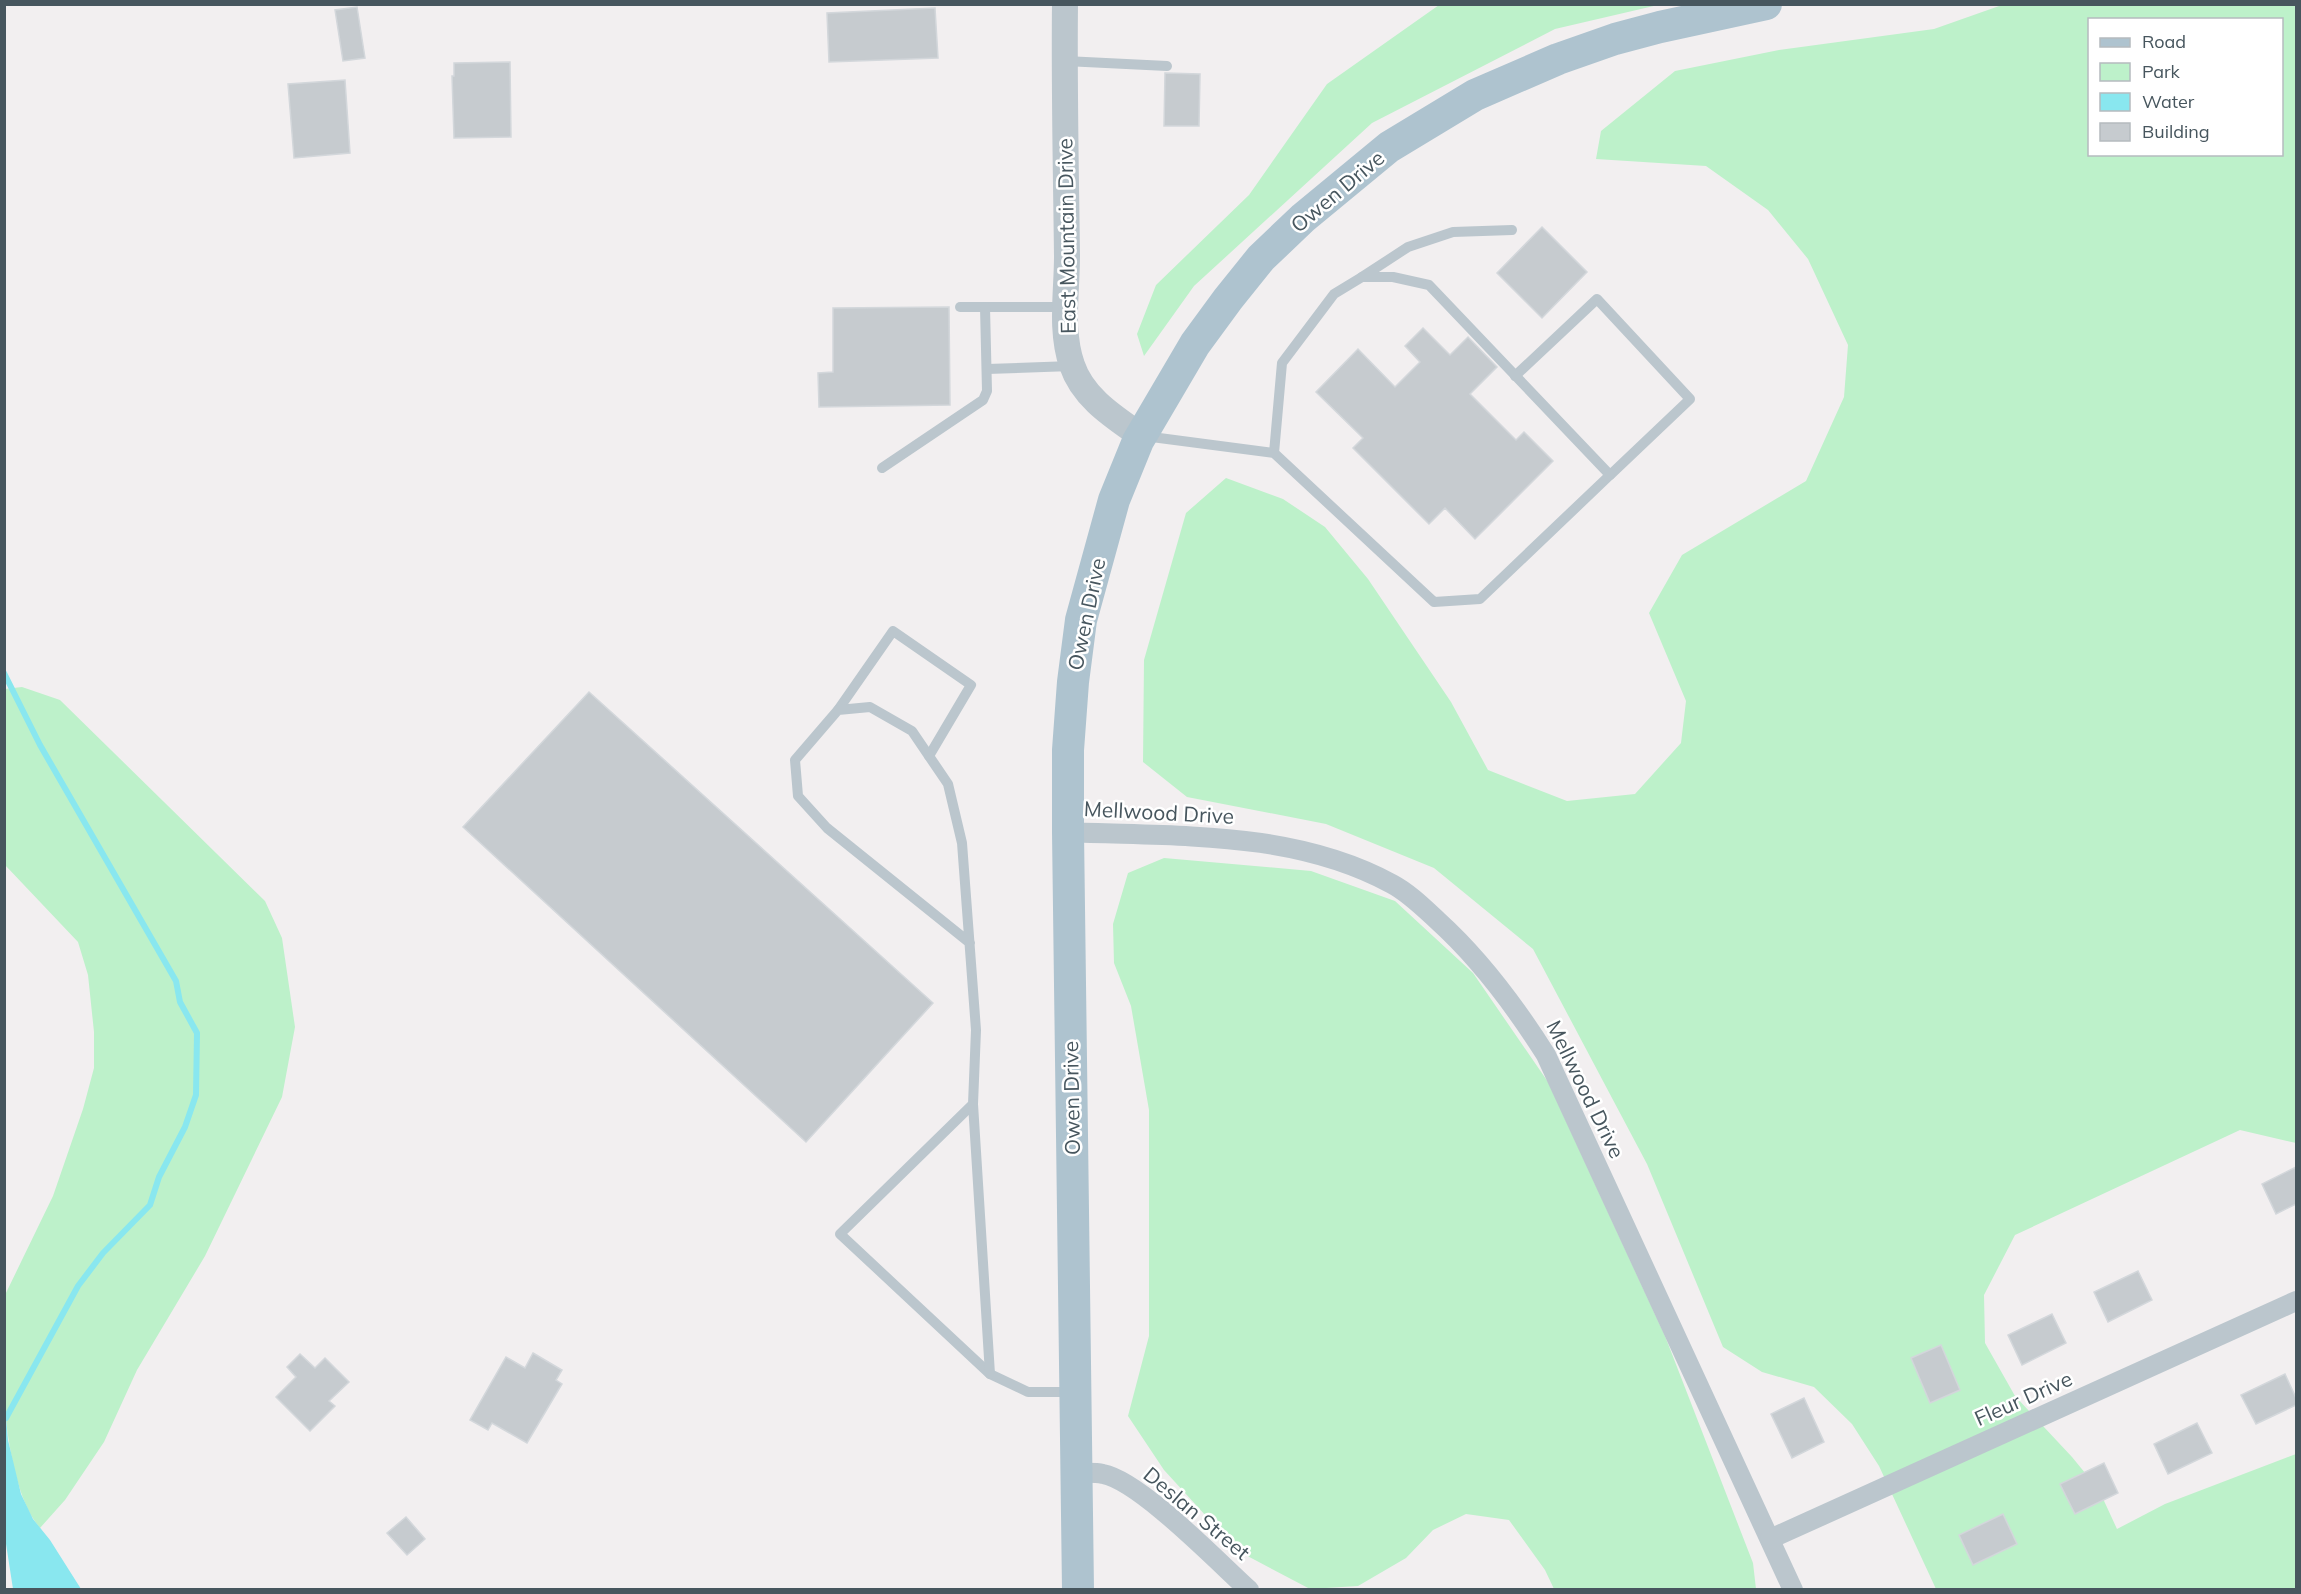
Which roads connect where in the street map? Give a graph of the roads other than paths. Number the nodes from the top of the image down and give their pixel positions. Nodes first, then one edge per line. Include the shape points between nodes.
1 (1065, 4) edge
2 (1766, 4) edge
3 (1064, 61) junction
4 (1167, 66) dead end
5 (1512, 230) dead end
6 (1362, 277) junction
7 (960, 307) dead end
8 (985, 307) junction
9 (1065, 307) junction
10 (1072, 366) junction
11 (987, 369) junction
12 (1515, 376) junction
13 (1141, 436) junction
14 (1274, 453) junction
15 (882, 468) dead end
16 (1610, 475) junction
17 (838, 710) junction
18 (929, 756) junction
19 (1068, 832) junction
20 (970, 943) junction
21 (973, 1104) junction
22 (2296, 1301) edge
23 (990, 1374) junction
24 (1074, 1392) junction
25 (1075, 1473) junction
26 (1770, 1539) junction
27 (1078, 1590) edge
28 (1249, 1590) edge
29 (1793, 1590) edge

1 - 3 street, East Mountain Drive
2 - 13 main road, Owen Drive via 1660,27 1558,59 1475,95 1389,147 1261,258 1195,344
3 - 4 lane
3 - 9 street, East Mountain Drive
5 - 6 lane via 1453,232 1408,247
6 - 12 lane via 1393,277 1429,285
6 - 14 lane via 1334,294 1282,363
7 - 8 lane
8 - 9 lane
8 - 11 lane
9 - 10 street, East Mountain Drive via 1065,337
10 - 11 lane
10 - 13 street, East Mountain Drive via 1081,383 1106,411
11 - 15 lane via 987,391 979,404
12 - 16 lane
12 - 16 lane via 1597,299 1690,399
13 - 14 lane
13 - 19 main road, Owen Drive via 1114,500 1081,620 1072,682
14 - 16 lane via 1434,602 1480,599
17 - 18 lane via 870,707 912,731
17 - 18 lane via 893,631 971,685
17 - 20 lane via 795,760 798,796 827,828
18 - 20 lane via 948,784 962,843
19 - 24 main road, Owen Drive
19 - 26 street, Mellwood Drive via 1244,841 1313,852 1394,885 1457,938 1522,1017 1545,1055
20 - 21 lane via 976,1030
21 - 23 lane
21 - 23 lane via 840,1234
22 - 26 street, Fleur Drive
23 - 24 lane via 1028,1392
24 - 25 main road, Owen Drive
25 - 27 main road, Owen Drive
25 - 28 street, Deslan Street via 1104,1474 1125,1483 1156,1505
26 - 29 street, Mellwood Drive

